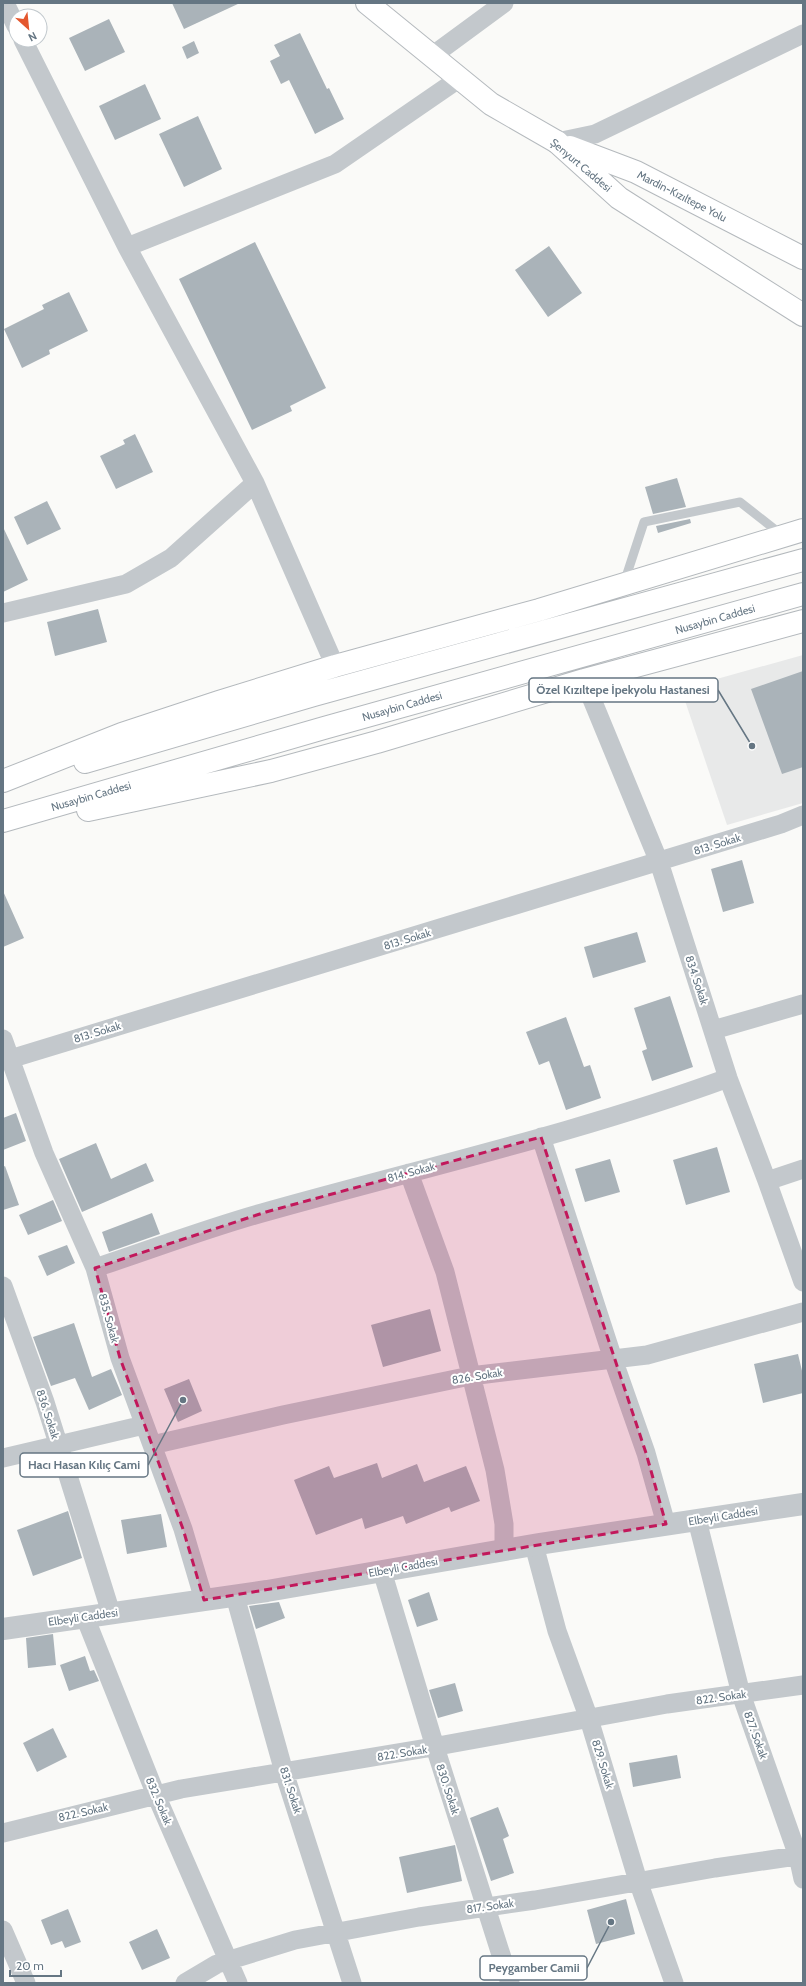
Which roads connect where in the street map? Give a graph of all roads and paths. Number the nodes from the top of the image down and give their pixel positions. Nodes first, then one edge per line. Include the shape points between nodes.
1 (367, 3) edge
2 (504, 3) edge
3 (803, 34) edge
4 (27, 48) edge
5 (432, 56) junction
6 (460, 78) junction
7 (557, 142) junction
8 (127, 247) junction
9 (803, 258) edge
10 (803, 315) edge
11 (255, 483) junction
12 (793, 533) edge
13 (803, 560) edge
14 (623, 584) junction
15 (803, 594) edge
16 (3, 613) edge
17 (803, 621) edge
18 (335, 666) junction
19 (584, 680) junction
20 (3, 781) edge
21 (3, 784) edge
22 (803, 815) edge
23 (3, 821) edge
24 (3, 827) edge
25 (659, 862) junction
26 (803, 1004) edge
27 (713, 1030) junction
28 (3, 1039) edge
29 (10, 1059) junction
30 (728, 1078) junction
31 (541, 1137) junction
32 (803, 1169) edge
33 (409, 1173) junction
34 (768, 1181) junction
35 (95, 1268) junction
36 (803, 1282) edge
37 (3, 1286) edge
38 (803, 1312) edge
39 (9, 1318) edge
40 (613, 1359) junction
41 (470, 1376) junction
42 (144, 1425) junction
43 (59, 1446) junction
44 (152, 1446) junction
45 (3, 1458) edge
46 (803, 1504) edge
47 (697, 1520) junction
48 (666, 1524) junction
49 (534, 1545) junction
50 (504, 1550) junction
51 (382, 1571) junction
52 (235, 1596) junction
53 (204, 1600) junction
54 (111, 1613) junction
55 (85, 1617) junction
56 (3, 1629) edge
57 (803, 1684) edge
58 (741, 1694) junction
59 (589, 1719) junction
60 (435, 1747) junction
61 (284, 1772) junction
62 (156, 1795) junction
63 (3, 1833) edge
64 (801, 1855) edge
65 (803, 1879) edge
66 (638, 1882) junction
67 (486, 1907) junction
68 (3, 1930) edge
69 (335, 1933) junction
70 (228, 1961) junction
71 (26, 1983) edge
72 (184, 1983) edge
73 (238, 1983) edge
74 (352, 1983) edge
75 (510, 1983) edge
76 (674, 1983) edge

1 - 5 main road, Şenyurt Caddesi
2 - 5 street
3 - 7 street via 596,134
4 - 8 street
5 - 6 main road, Şenyurt Caddesi
6 - 7 main road, Şenyurt Caddesi via 491,104
6 - 8 street via 335,164
7 - 9 main road, Mardin-Kızıltepe Yolu via 636,172
7 - 10 main road, Şenyurt Caddesi via 620,198
8 - 11 street
11 - 16 street via 171,558 126,584
11 - 18 street
12 - 14 main road
12 - 14 lane via 740,502 644,522
13 - 21 main road
14 - 18 main road via 539,610
15 - 23 main road, Nusaybin Caddesi
17 - 19 main road
18 - 20 main road via 122,734
19 - 24 main road via 271,771
19 - 25 street, 834. Sokak
22 - 25 street, 813. Sokak
25 - 27 street, 834. Sokak
25 - 29 street, 813. Sokak
26 - 27 street
27 - 30 street, 834. Sokak
28 - 29 street, 835. Sokak
29 - 35 street, 835. Sokak via 44,1153
30 - 31 street, 814. Sokak
30 - 34 street, 834. Sokak
31 - 33 street, 814. Sokak
31 - 40 street
32 - 34 street
33 - 35 street, 814. Sokak via 266,1212
33 - 41 street via 445,1272
34 - 36 street, 834. Sokak
35 - 42 street, 835. Sokak via 120,1358
37 - 39 street, 836. Sokak
38 - 40 street, 826. Sokak via 647,1355
39 - 43 street, 836. Sokak
40 - 41 street, 826. Sokak
40 - 48 street via 646,1453
41 - 44 street, 826. Sokak via 283,1415
41 - 50 street via 495,1470 504,1524
42 - 43 street
42 - 44 street, 835. Sokak
43 - 45 street
43 - 54 street, 836. Sokak
44 - 53 street, 835. Sokak via 183,1529
46 - 47 street, Elbeyli Caddesi
47 - 48 street, Elbeyli Caddesi
47 - 58 street, 827. Sokak
48 - 49 street, Elbeyli Caddesi
49 - 50 street, Elbeyli Caddesi
49 - 59 street, 829. Sokak via 557,1631
50 - 51 street, Elbeyli Caddesi
51 - 52 street, Elbeyli Caddesi
51 - 60 street, 830. Sokak
52 - 53 street, Elbeyli Caddesi
52 - 61 street, 831. Sokak
53 - 54 street, Elbeyli Caddesi
54 - 55 street, Elbeyli Caddesi
55 - 56 street, Elbeyli Caddesi
55 - 62 street, 832. Sokak
57 - 58 street, 822. Sokak
58 - 59 street, 822. Sokak
58 - 64 street, 827. Sokak
59 - 60 street, 822. Sokak
59 - 66 street, 829. Sokak
60 - 61 street, 822. Sokak
60 - 67 street, 830. Sokak
61 - 62 street, 822. Sokak
61 - 69 street, 831. Sokak
62 - 63 street, 822. Sokak
62 - 70 street, 832. Sokak
64 - 65 street, 827. Sokak
64 - 66 street, 817. Sokak
66 - 67 street, 817. Sokak
66 - 76 street, 829. Sokak
67 - 69 street, 817. Sokak
67 - 75 street, 830. Sokak
68 - 71 street
69 - 70 street, 817. Sokak via 295,1940
69 - 74 street, 831. Sokak
70 - 72 street, 817. Sokak via 217,1964
70 - 73 street, 832. Sokak

